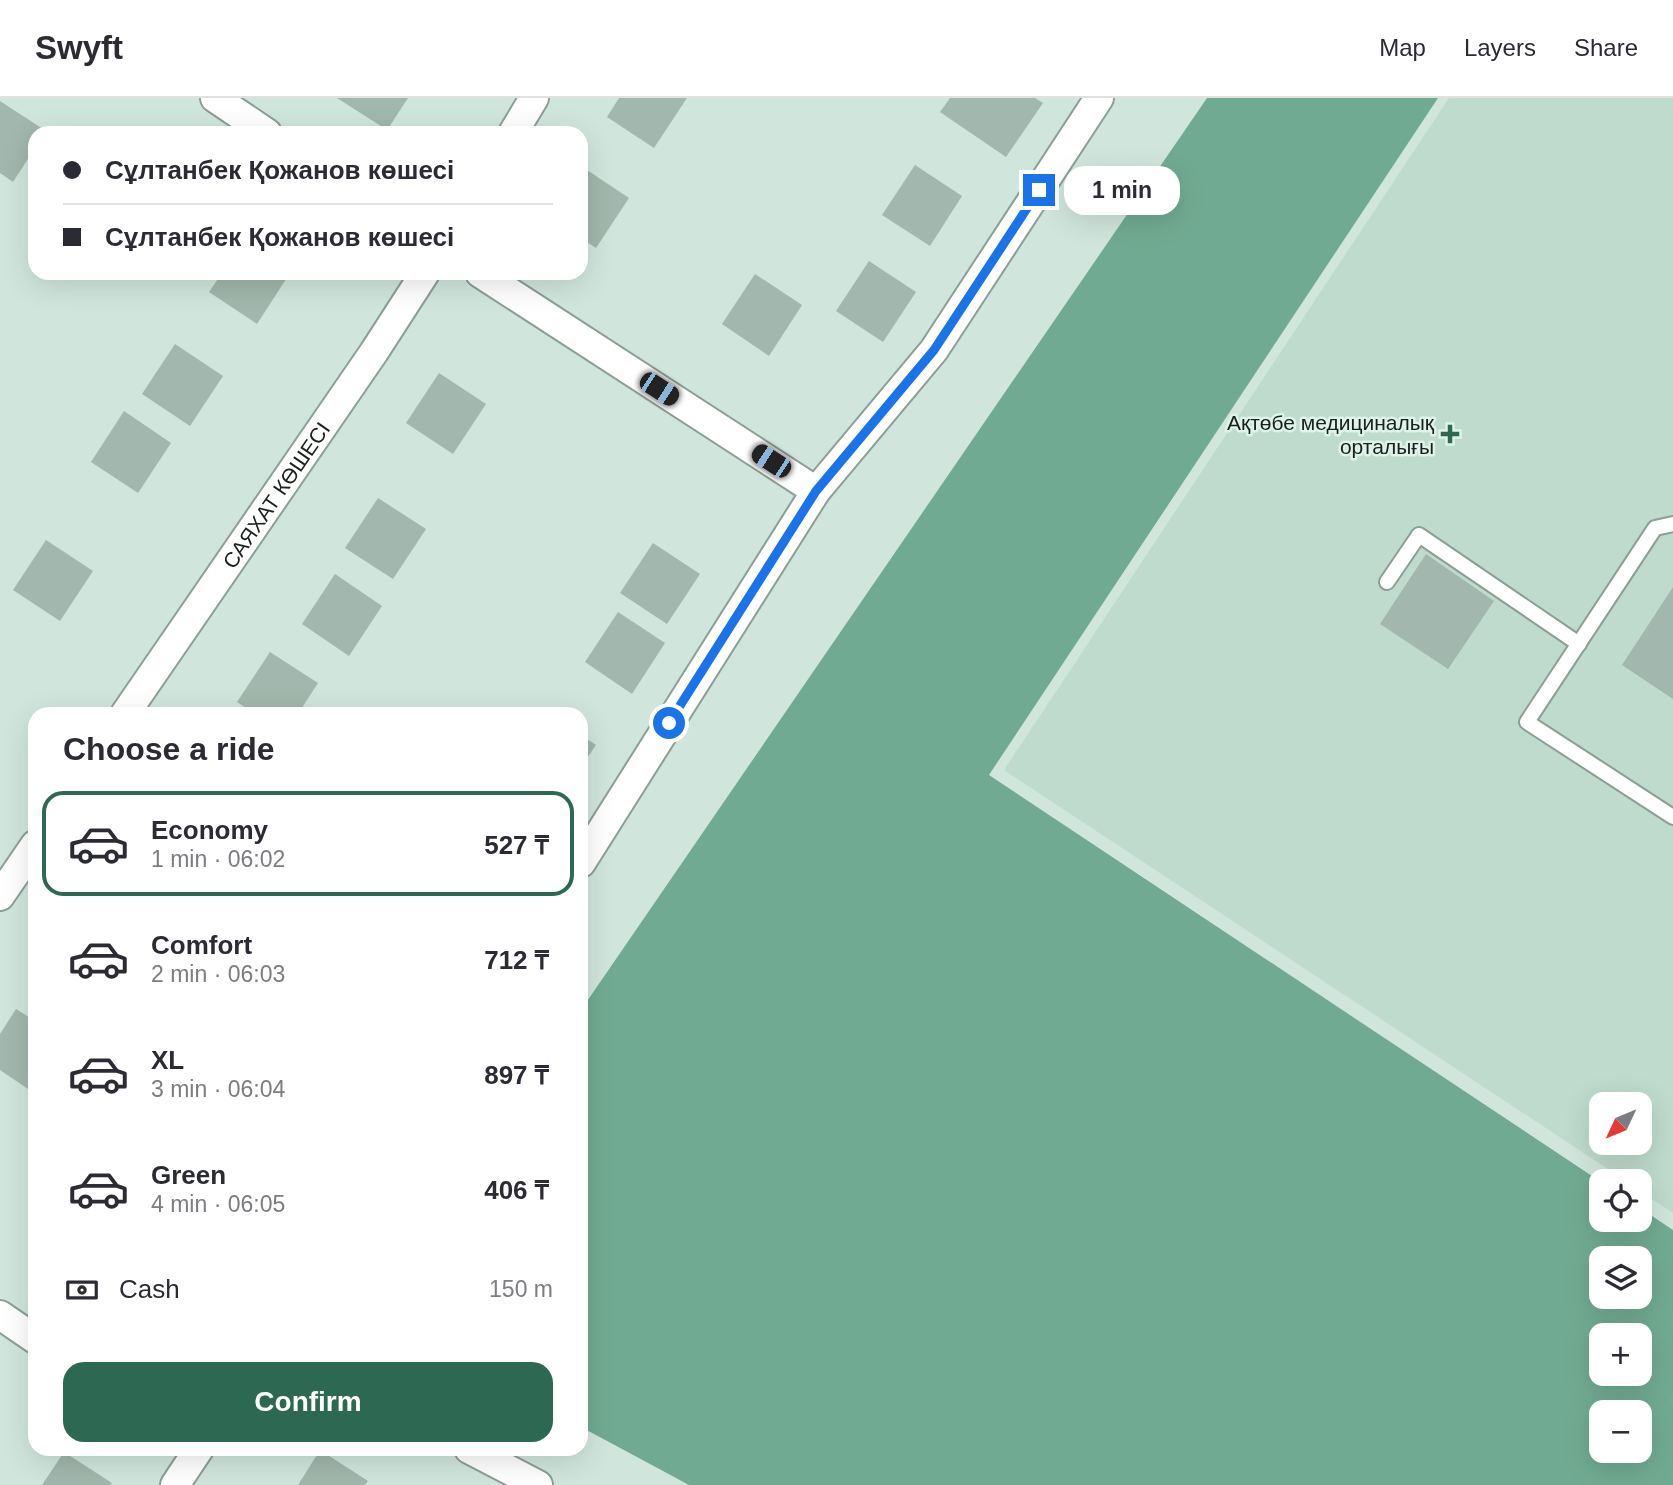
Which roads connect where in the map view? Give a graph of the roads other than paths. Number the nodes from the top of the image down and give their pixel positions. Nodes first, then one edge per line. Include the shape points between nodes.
1 (215, 98) edge
2 (534, 98) edge
3 (1099, 98) edge
4 (257, 126) edge
5 (517, 126) edge
6 (420, 280) edge
7 (491, 280) edge
8 (816, 491) junction
9 (1673, 524) edge
10 (1387, 582) dead end
11 (1579, 643) junction
12 (130, 707) edge
13 (1673, 817) edge
14 (588, 852) edge
15 (28, 855) edge
16 (0, 896) edge
17 (0, 1315) edge
18 (28, 1334) edge
19 (194, 1456) edge
20 (482, 1456) edge
21 (175, 1485) edge
22 (538, 1485) edge

1 - 4 street
2 - 5 street
3 - 8 street via 934,350
6 - 12 street, САЯХАТ КӨШЕСІ
7 - 8 street
8 - 14 street
9 - 11 lane via 1655,528
10 - 11 lane via 1419,535
11 - 13 lane via 1527,722
15 - 16 street
17 - 18 street
19 - 21 street
20 - 22 street

